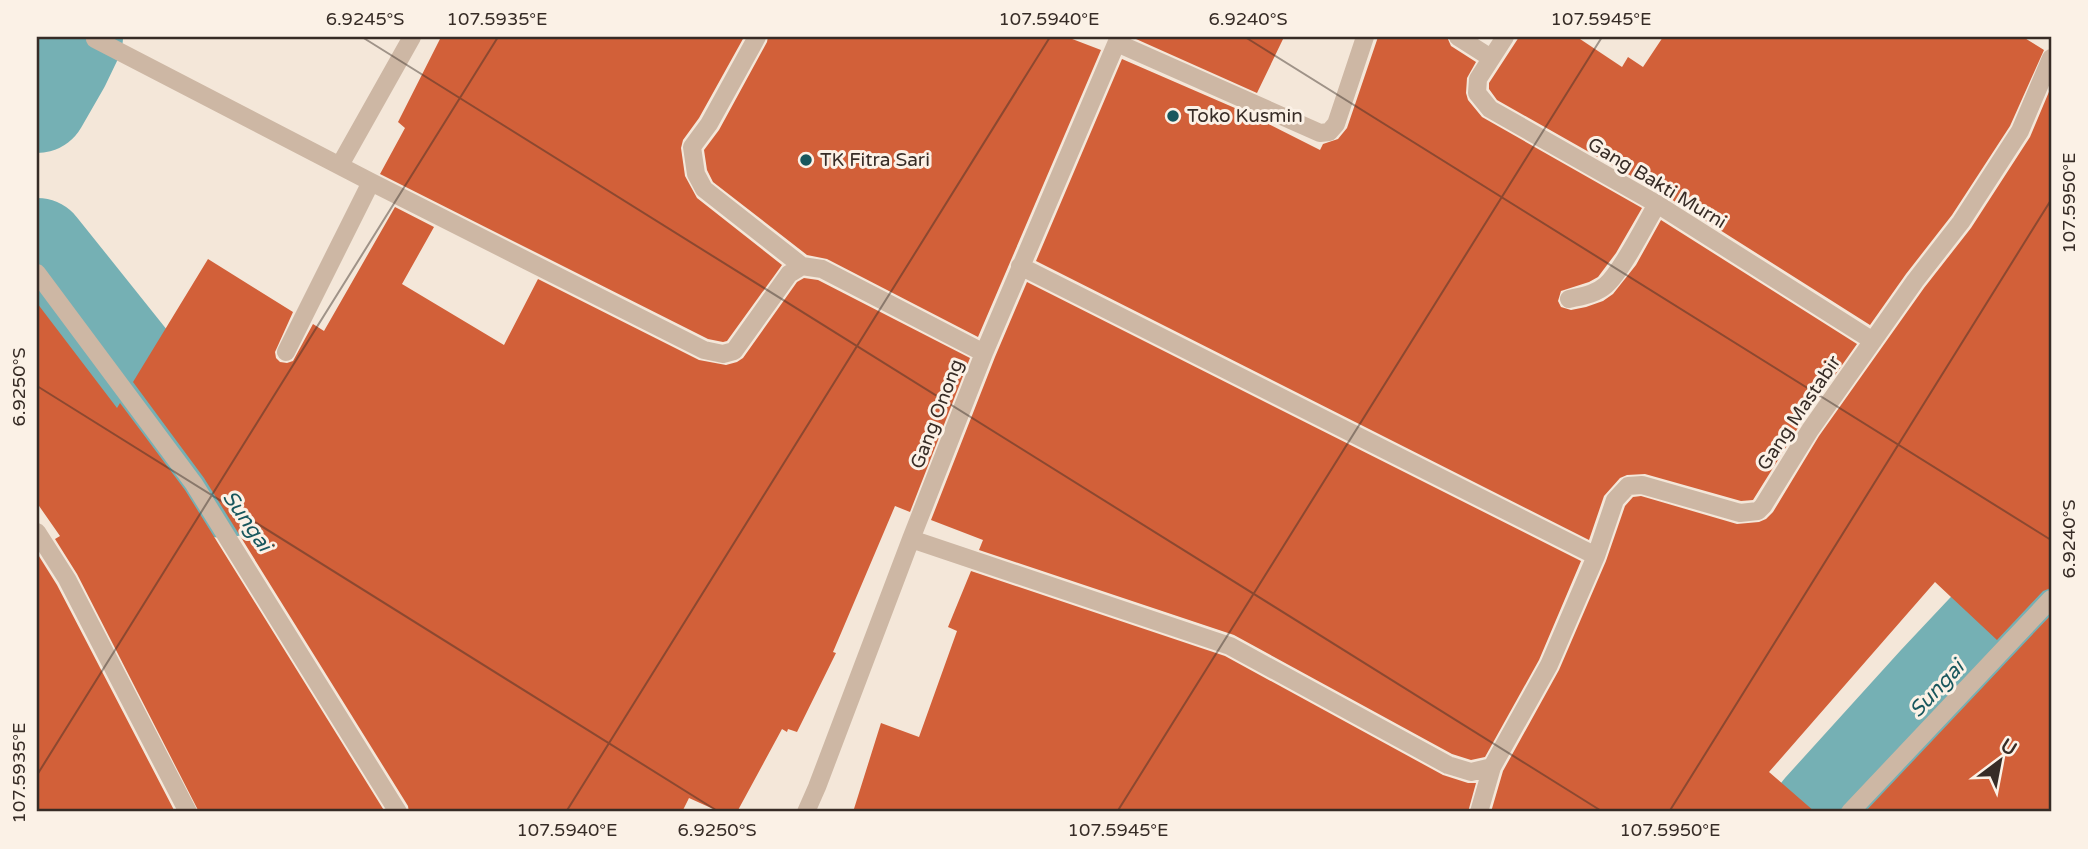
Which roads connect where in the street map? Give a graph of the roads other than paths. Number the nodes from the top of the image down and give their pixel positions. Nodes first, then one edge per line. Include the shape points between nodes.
1 (411, 37) edge
2 (757, 37) edge
3 (1365, 37) edge
4 (1458, 37) edge
5 (1505, 37) edge
6 (95, 39) dead end
7 (1118, 40) edge
8 (1492, 58) junction
9 (2051, 58) edge
10 (340, 164) junction
11 (371, 182) junction
12 (1657, 204) junction
13 (802, 265) junction
14 (1020, 266) junction
15 (37, 273) edge
16 (1569, 299) dead end
17 (1873, 341) junction
18 (286, 352) dead end
19 (984, 353) junction
20 (37, 532) edge
21 (911, 539) junction
22 (1596, 556) junction
23 (2051, 599) edge
24 (1492, 767) junction
25 (188, 812) edge
26 (398, 812) edge
27 (806, 812) edge
28 (1479, 812) edge
29 (1850, 812) edge

1 - 10 street
2 - 13 street via 692,147 696,174 705,189
3 - 7 street via 1336,124 1329,132 1320,133
4 - 8 street
5 - 8 street, Gang Bakti Murni
6 - 10 street
7 - 14 street, Gang Onong
8 - 12 street, Gang Bakti Murni via 1478,79 1477,93 1490,109
9 - 17 street, Gang Mastabir via 2012,142 1961,222
10 - 11 street
11 - 13 street via 704,350 723,354 734,351 789,274
11 - 18 street
12 - 16 street via 1607,285
12 - 17 street, Gang Bakti Murni
13 - 19 street via 822,269
14 - 19 street, Gang Onong
14 - 22 street
15 - 26 street via 194,484
17 - 22 street, Gang Mastabir via 1758,511 1740,513 1642,485 1628,486 1615,499
19 - 21 street, Gang Onong
20 - 25 street via 67,579
21 - 24 street via 1230,646 1448,765 1471,772
21 - 27 street, Gang Onong
22 - 24 street, Gang Mastabir via 1549,665
23 - 29 street
24 - 28 street, Gang Mastabir

